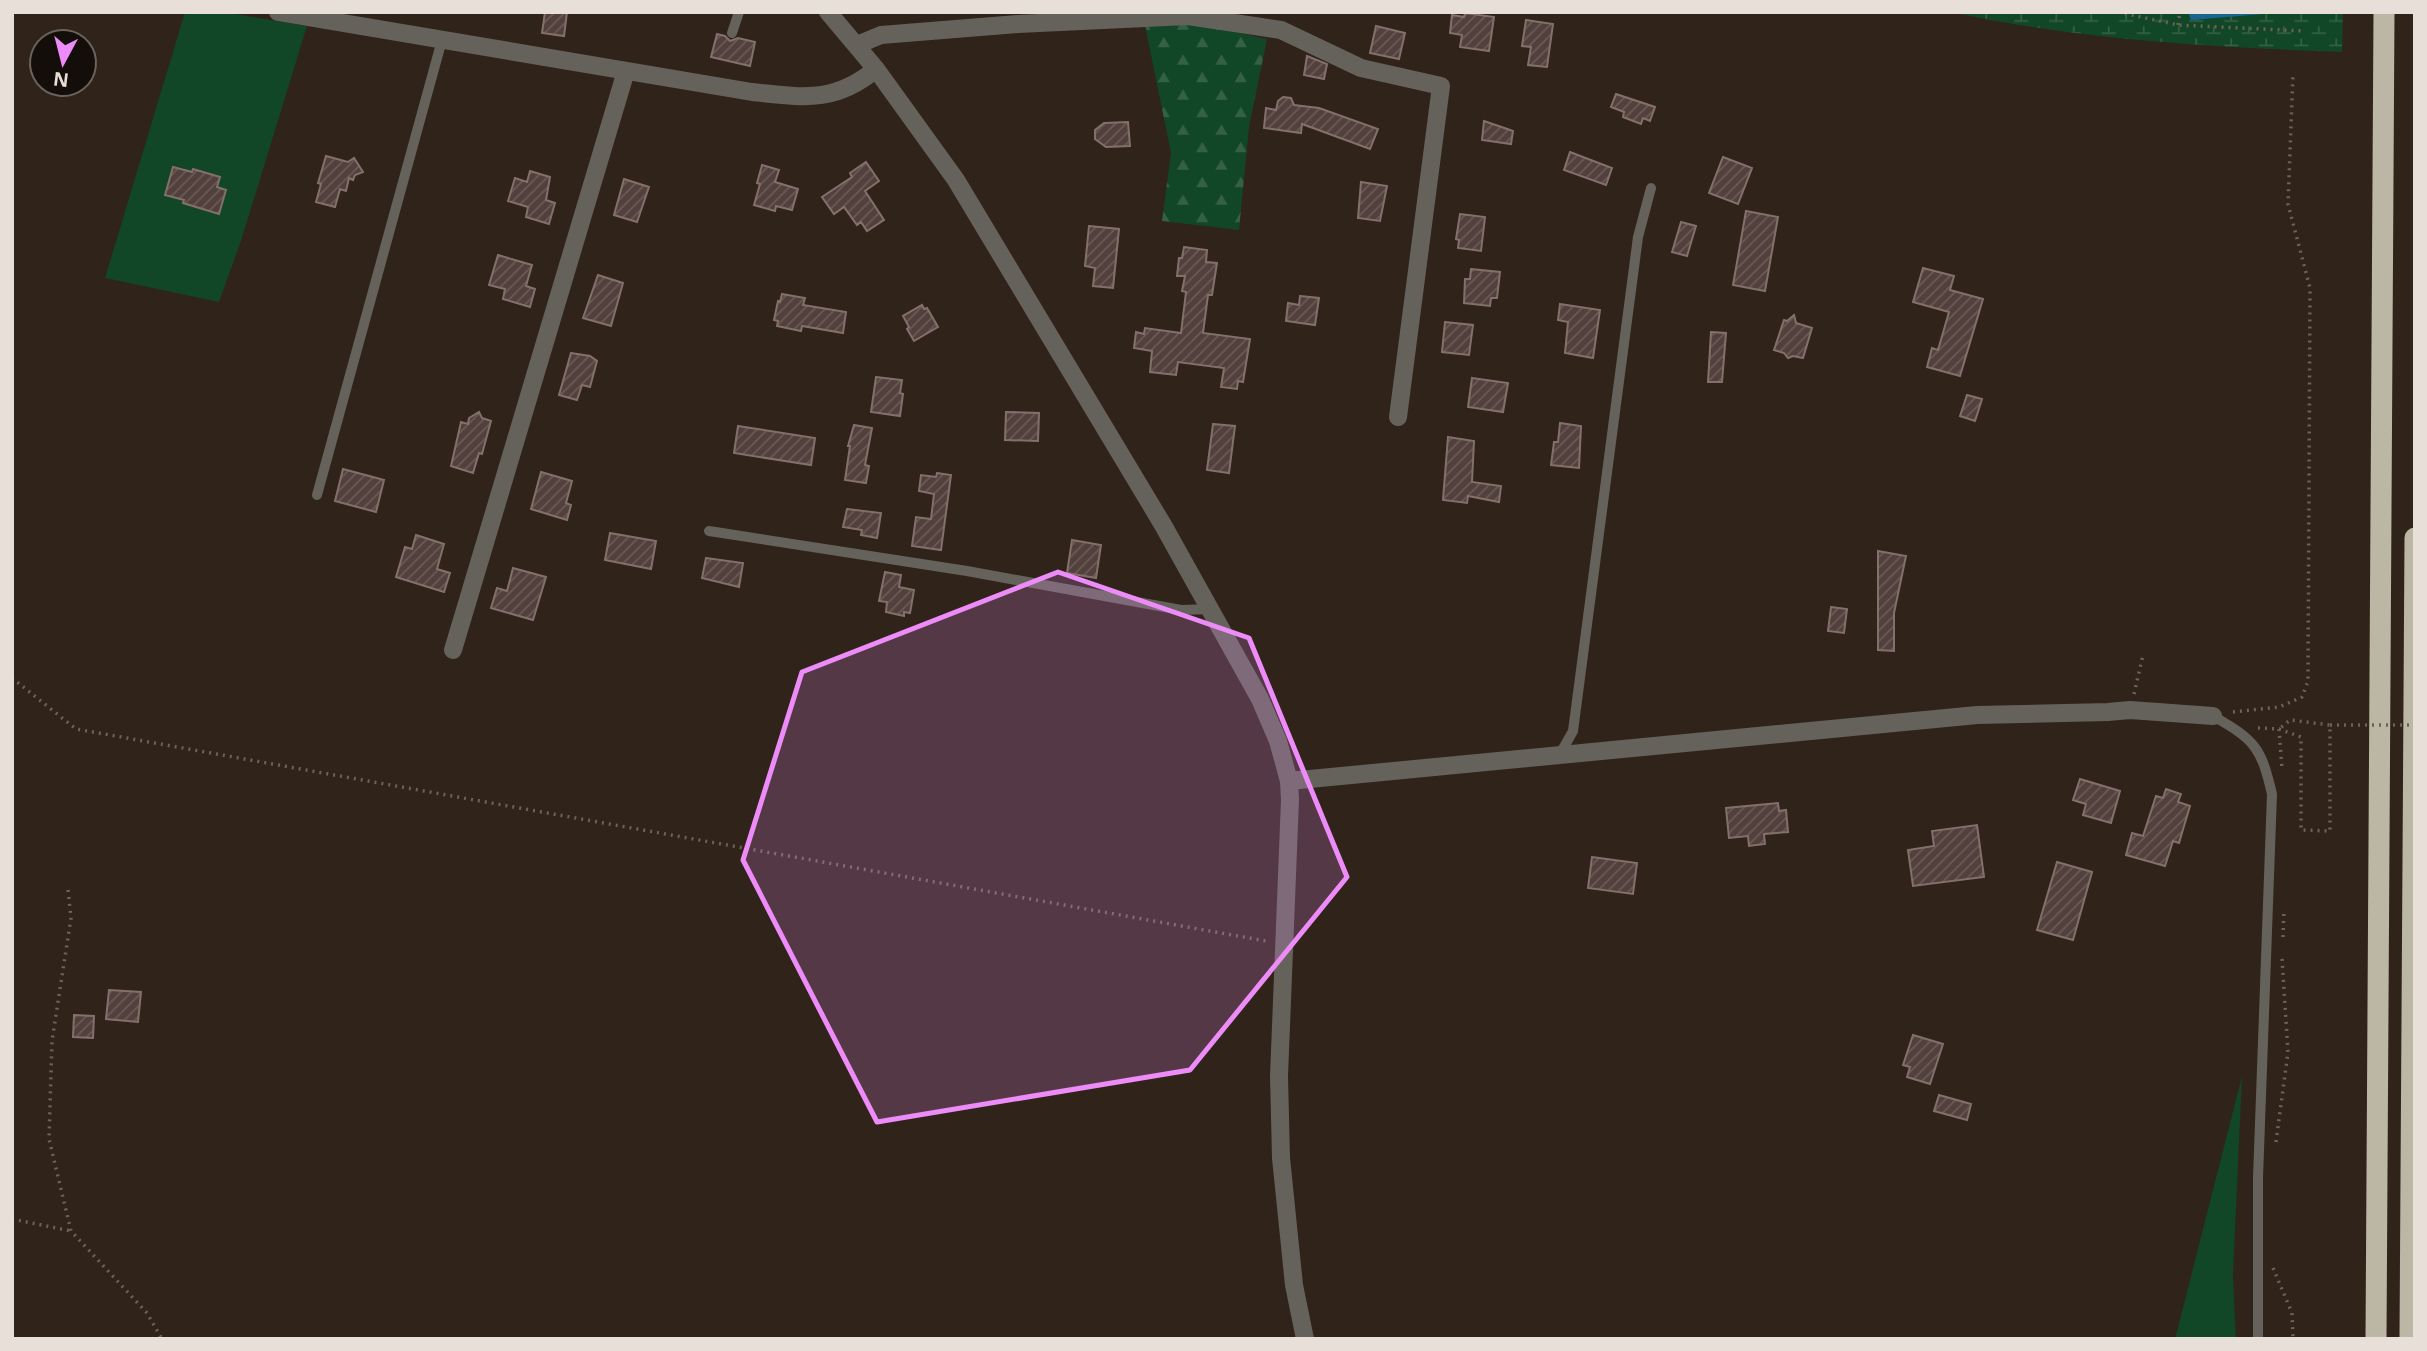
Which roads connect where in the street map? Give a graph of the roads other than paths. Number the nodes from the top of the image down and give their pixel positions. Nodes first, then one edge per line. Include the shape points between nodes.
1 (278, 12) edge
2 (739, 12) edge
3 (828, 12) edge
4 (2384, 12) edge
5 (732, 33) dead end
6 (442, 40) junction
7 (856, 45) junction
8 (876, 69) junction
9 (626, 71) junction
10 (1651, 188) dead end
11 (1398, 417) dead end
12 (317, 495) dead end
13 (709, 531) dead end
14 (2415, 538) edge
15 (1211, 609) junction
16 (453, 650) dead end
17 (2213, 716) joint
18 (1560, 754) junction
19 (1289, 781) junction
20 (1305, 1339) edge
21 (2258, 1339) edge
22 (2376, 1339) edge
23 (2410, 1339) edge

1 - 6 street
2 - 5 lane
3 - 7 street
4 - 22 highway
6 - 9 street
6 - 12 lane
7 - 8 street
7 - 11 street via 881,35 1188,16 1281,30 1361,68 1441,86
8 - 9 street via 845,89 808,98
8 - 15 street via 956,180
9 - 16 street
10 - 18 lane via 1638,236 1573,731
13 - 15 lane via 1181,610
14 - 23 highway
15 - 19 street via 1260,699
17 - 18 street via 2130,710 1977,715
17 - 21 lane via 2245,734 2255,746 2272,794 2258,1178
18 - 19 street
19 - 20 street via 1279,1076 1281,1158 1294,1285

